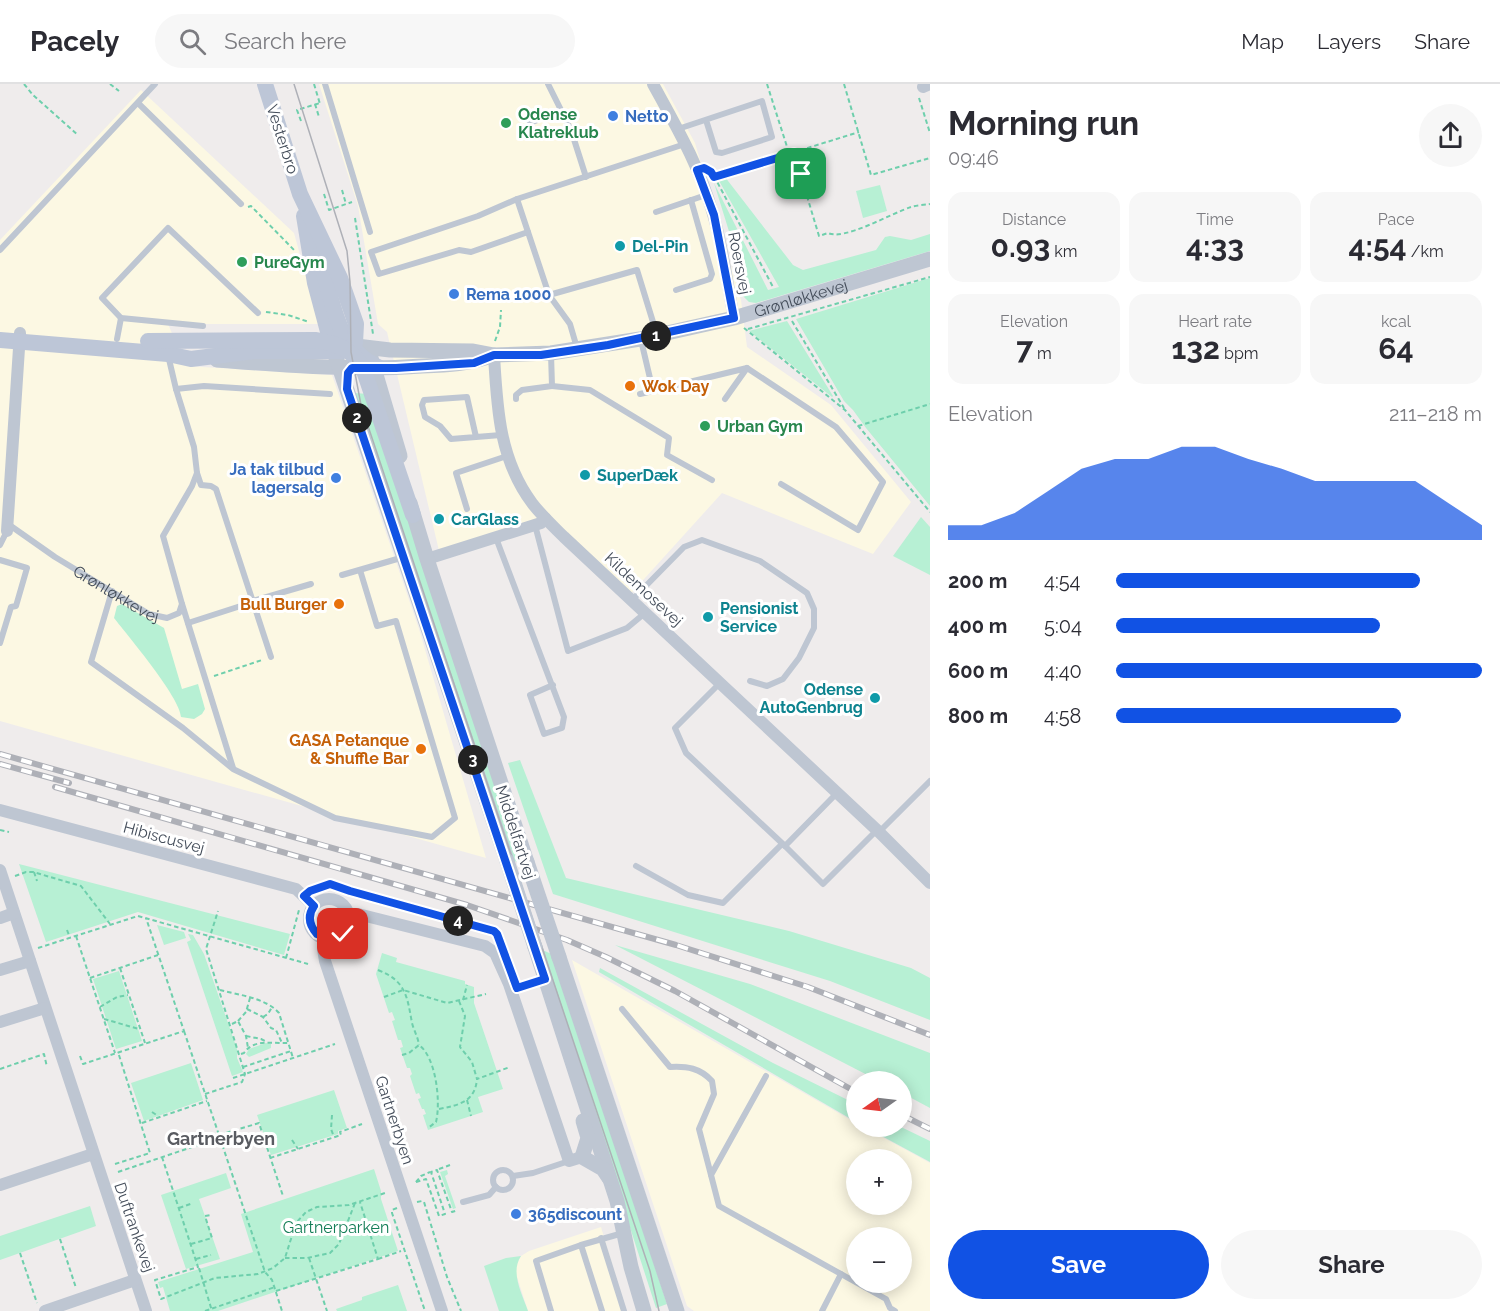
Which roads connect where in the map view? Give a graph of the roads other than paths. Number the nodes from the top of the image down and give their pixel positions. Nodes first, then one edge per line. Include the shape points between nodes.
1 (155, 84) edge
2 (265, 84) edge
3 (326, 84) edge
4 (548, 84) edge
5 (652, 84) edge
6 (138, 103) junction
7 (560, 111) junction
8 (706, 120) junction
9 (530, 123) dead end
10 (677, 129) junction
11 (686, 144) junction
12 (586, 177) junction
13 (300, 194) junction
14 (707, 194) junction
15 (517, 199) junction
16 (691, 200) junction
17 (241, 204) road end
18 (656, 212) dead end
19 (370, 232) dead end
20 (528, 232) junction
21 (0, 250) edge
22 (930, 259) edge
23 (676, 290) dead end
24 (549, 295) junction
25 (258, 313) road end
26 (121, 318) junction
27 (734, 318) junction
28 (202, 326) dead end
29 (0, 331) edge
30 (658, 336) junction
31 (20, 337) junction
32 (117, 339) junction
33 (640, 339) junction
34 (0, 340) edge
35 (168, 348) junction
36 (577, 350) junction
37 (551, 353) junction
38 (494, 355) junction
39 (358, 357) junction
40 (747, 368) junction
41 (552, 386) junction
42 (176, 389) junction
43 (652, 391) junction
44 (330, 394) dead end
45 (640, 394) dead end
46 (516, 399) dead end
47 (725, 399) dead end
48 (501, 435) junction
49 (476, 437) junction
50 (507, 456) junction
51 (197, 473) junction
52 (712, 480) dead end
53 (781, 484) dead end
54 (467, 509) dead end
55 (413, 515) joint
56 (540, 521) junction
57 (7, 527) junction
58 (496, 537) junction
59 (0, 545) edge
60 (405, 556) junction
61 (427, 559) junction
62 (0, 560) edge
63 (360, 570) junction
64 (342, 575) dead end
65 (311, 584) dead end
66 (112, 591) junction
67 (632, 600) junction
68 (253, 602) junction
69 (182, 604) junction
70 (646, 613) junction
71 (188, 623) junction
72 (0, 643) edge
73 (271, 657) road end
74 (750, 681) dead end
75 (721, 683) junction
76 (552, 685) junction
77 (233, 769) junction
78 (930, 781) edge
79 (837, 793) junction
80 (0, 810) edge
81 (878, 831) junction
82 (783, 845) junction
83 (636, 866) dead end
84 (2, 875) edge
85 (930, 883) edge
86 (314, 906) junction
87 (14, 913) junction
88 (349, 915) junction
89 (0, 918) edge
90 (326, 938) junction
91 (28, 956) junction
92 (0, 970) edge
93 (45, 1008) junction
94 (622, 1009) dead end
95 (0, 1022) edge
96 (564, 1036) junction
97 (766, 1076) dead end
98 (93, 1154) junction
99 (576, 1159) junction
100 (711, 1175) junction
101 (513, 1176) junction
102 (612, 1182) junction
103 (0, 1185) edge
104 (496, 1187) junction
105 (617, 1201) junction
106 (463, 1203) road end
107 (623, 1233) junction
108 (601, 1238) junction
109 (580, 1245) junction
110 (841, 1274) junction
111 (135, 1280) junction
112 (45, 1311) edge
113 (146, 1311) edge
114 (442, 1311) edge
115 (551, 1311) edge
116 (602, 1311) edge
117 (624, 1311) edge
118 (644, 1311) edge
119 (654, 1311) edge
120 (677, 1311) edge
121 (822, 1311) edge
122 (895, 1311) edge

1 - 6 lane
2 - 13 main road, Vesterbro
3 - 19 lane
4 - 7 lane
5 - 10 street, Roersvej
6 - 17 lane
6 - 21 lane
7 - 9 lane
7 - 12 lane via 571,130
8 - 8 lane via 762,101 772,137 716,152
8 - 10 lane
10 - 11 street, Roersvej
11 - 12 lane
11 - 14 street, Roersvej
12 - 15 lane
13 - 39 main road via 339,323
13 - 39 main road, Vesterbro via 356,324
13 - 39 main road, Vesterbro via 325,323
14 - 16 lane
14 - 27 street, Roersvej
15 - 20 lane
15 - 20 lane via 371,252 379,274 459,250 471,252
16 - 18 lane
16 - 23 lane via 712,274 710,279
20 - 24 lane
22 - 27 street, Grønløkkevej
24 - 30 lane via 637,270
24 - 36 lane via 570,324
25 - 26 lane via 168,228 102,298
26 - 28 lane
26 - 32 lane
27 - 30 street, Grønløkkevej
29 - 31 main road, Grønløkkevej
30 - 33 street, Grønløkkevej
31 - 32 main road, Grønløkkevej
31 - 34 main road, Grønløkkevej
31 - 35 main road, Grønløkkevej
31 - 57 street
32 - 35 main road, Grønløkkevej
33 - 36 street, Grønløkkevej
33 - 43 lane
35 - 39 main road, Grønløkkevej via 295,340
35 - 39 main road, Grønløkkevej via 191,359 254,351
35 - 42 lane
36 - 37 street, Grønløkkevej
37 - 38 street, Grønløkkevej
37 - 41 lane
38 - 39 street, Grønløkkevej via 474,363
38 - 48 street, Kildemosevej
39 - 55 main road
39 - 60 street, Middelfartvej via 347,389
40 - 43 lane
40 - 47 lane
40 - 53 lane via 836,428 883,482 858,530
41 - 46 lane via 522,390
41 - 52 lane via 590,390 669,438 667,455
42 - 44 lane via 204,386
42 - 51 lane via 194,447
43 - 45 lane
48 - 49 lane
48 - 50 street, Kildemosevej
49 - 49 lane via 451,439 425,417 424,400 467,397
50 - 54 lane via 456,473
50 - 56 street, Kildemosevej
51 - 68 lane via 201,485 216,489
51 - 69 lane, Grønløkkevej via 163,536
55 - 61 street, Middelfartvej
56 - 58 street
56 - 67 street, Kildemosevej
56 - 70 lane via 568,651 627,628
57 - 59 lane
57 - 66 lane, Grønløkkevej
58 - 61 street
58 - 76 lane
60 - 63 lane
60 - 96 street, Middelfartvej, bridge
61 - 120 street, Middelfartvej, bridge
62 - 72 lane via 27,568
63 - 64 lane
63 - 77 lane via 377,626 396,621 455,818 432,837 336,818
65 - 68 lane
66 - 69 lane, Grønløkkevej via 149,614 167,618 179,613
66 - 77 lane via 91,662
67 - 70 street, Kildemosevej
67 - 74 lane via 684,547 702,540 760,561 807,593 814,609 814,628 799,658 783,679 767,686
68 - 71 lane
68 - 73 lane
69 - 71 lane
70 - 75 street, Kildemosevej
71 - 77 lane
75 - 79 street, Kildemosevej
75 - 82 lane via 675,728 686,753
76 - 76 lane via 564,717 562,728 544,734 530,694
78 - 81 lane
79 - 81 street, Kildemosevej
79 - 82 lane
80 - 86 street, Hibiscusvej via 296,889
81 - 82 lane via 823,884
81 - 85 street, Kildemosevej
82 - 83 lane via 723,903 688,895
84 - 87 street, Duftrankevej
86 - 88 street via 322,900 336,900 347,908
86 - 90 street via 310,922 317,934
87 - 89 street
87 - 91 street, Duftrankevej
88 - 90 street via 343,934
88 - 99 street via 485,946 495,953
90 - 114 street, Gartnerbyen via 322,949 325,961
91 - 92 street
91 - 93 street, Duftrankevej
93 - 95 street
93 - 98 street, Duftrankevej
94 - 100 lane via 670,1067 695,1068 712,1081 714,1094 699,1129
96 - 99 street via 588,1138
96 - 102 street, Middelfartvej
97 - 100 lane
98 - 103 street
98 - 111 street, Duftrankevej
99 - 101 lane
99 - 102 street via 603,1169
100 - 110 lane via 719,1206
101 - 104 lane via 508,1189
101 - 104 lane via 506,1170 496,1172 492,1181
102 - 105 street, Middelfartvej
104 - 106 lane via 489,1195
105 - 107 street, Middelfartvej
105 - 119 street
107 - 108 lane
107 - 118 street, Middelfartvej
108 - 109 lane
108 - 117 lane
109 - 115 lane via 536,1261
109 - 116 lane
110 - 121 lane
110 - 122 lane via 886,1299
111 - 112 street
111 - 113 street, Duftrankevej

